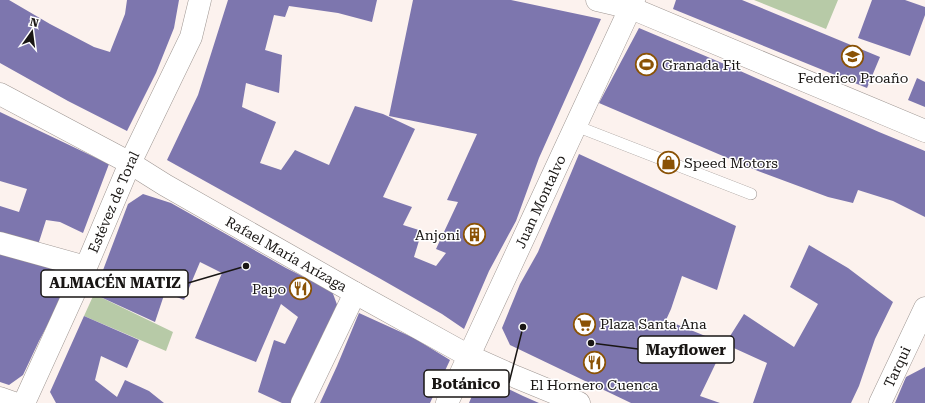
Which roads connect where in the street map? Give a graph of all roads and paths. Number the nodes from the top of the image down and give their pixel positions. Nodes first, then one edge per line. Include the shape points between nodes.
1 (200, 0) edge
2 (597, 0) edge
3 (633, 4) edge
4 (0, 94) edge
5 (576, 126) junction
6 (925, 131) edge
7 (130, 163) junction
8 (751, 194) dead end
9 (0, 243) edge
10 (86, 267) junction
11 (355, 294) junction
12 (925, 308) edge
13 (917, 345) edge
14 (469, 356) junction
15 (0, 398) edge
16 (14, 403) edge
17 (24, 403) edge
18 (302, 403) edge
19 (447, 403) edge
20 (579, 403) edge
21 (880, 403) edge

1 - 7 street, Estévez de Toral via 191,37
2 - 3 street
3 - 5 street, Juan Montalvo
3 - 6 street
4 - 7 street, Rafael María Arízaga
5 - 8 lane
5 - 14 street, Juan Montalvo
7 - 10 street, Estévez de Toral
7 - 11 street, Rafael María Arízaga
9 - 10 street
10 - 17 street, Estévez de Toral
11 - 14 street, Rafael María Arízaga
11 - 18 street
12 - 13 street, Tarqui
13 - 21 street, Tarqui
14 - 19 street, Juan Montalvo
14 - 20 street, Rafael María Arízaga
15 - 16 street

